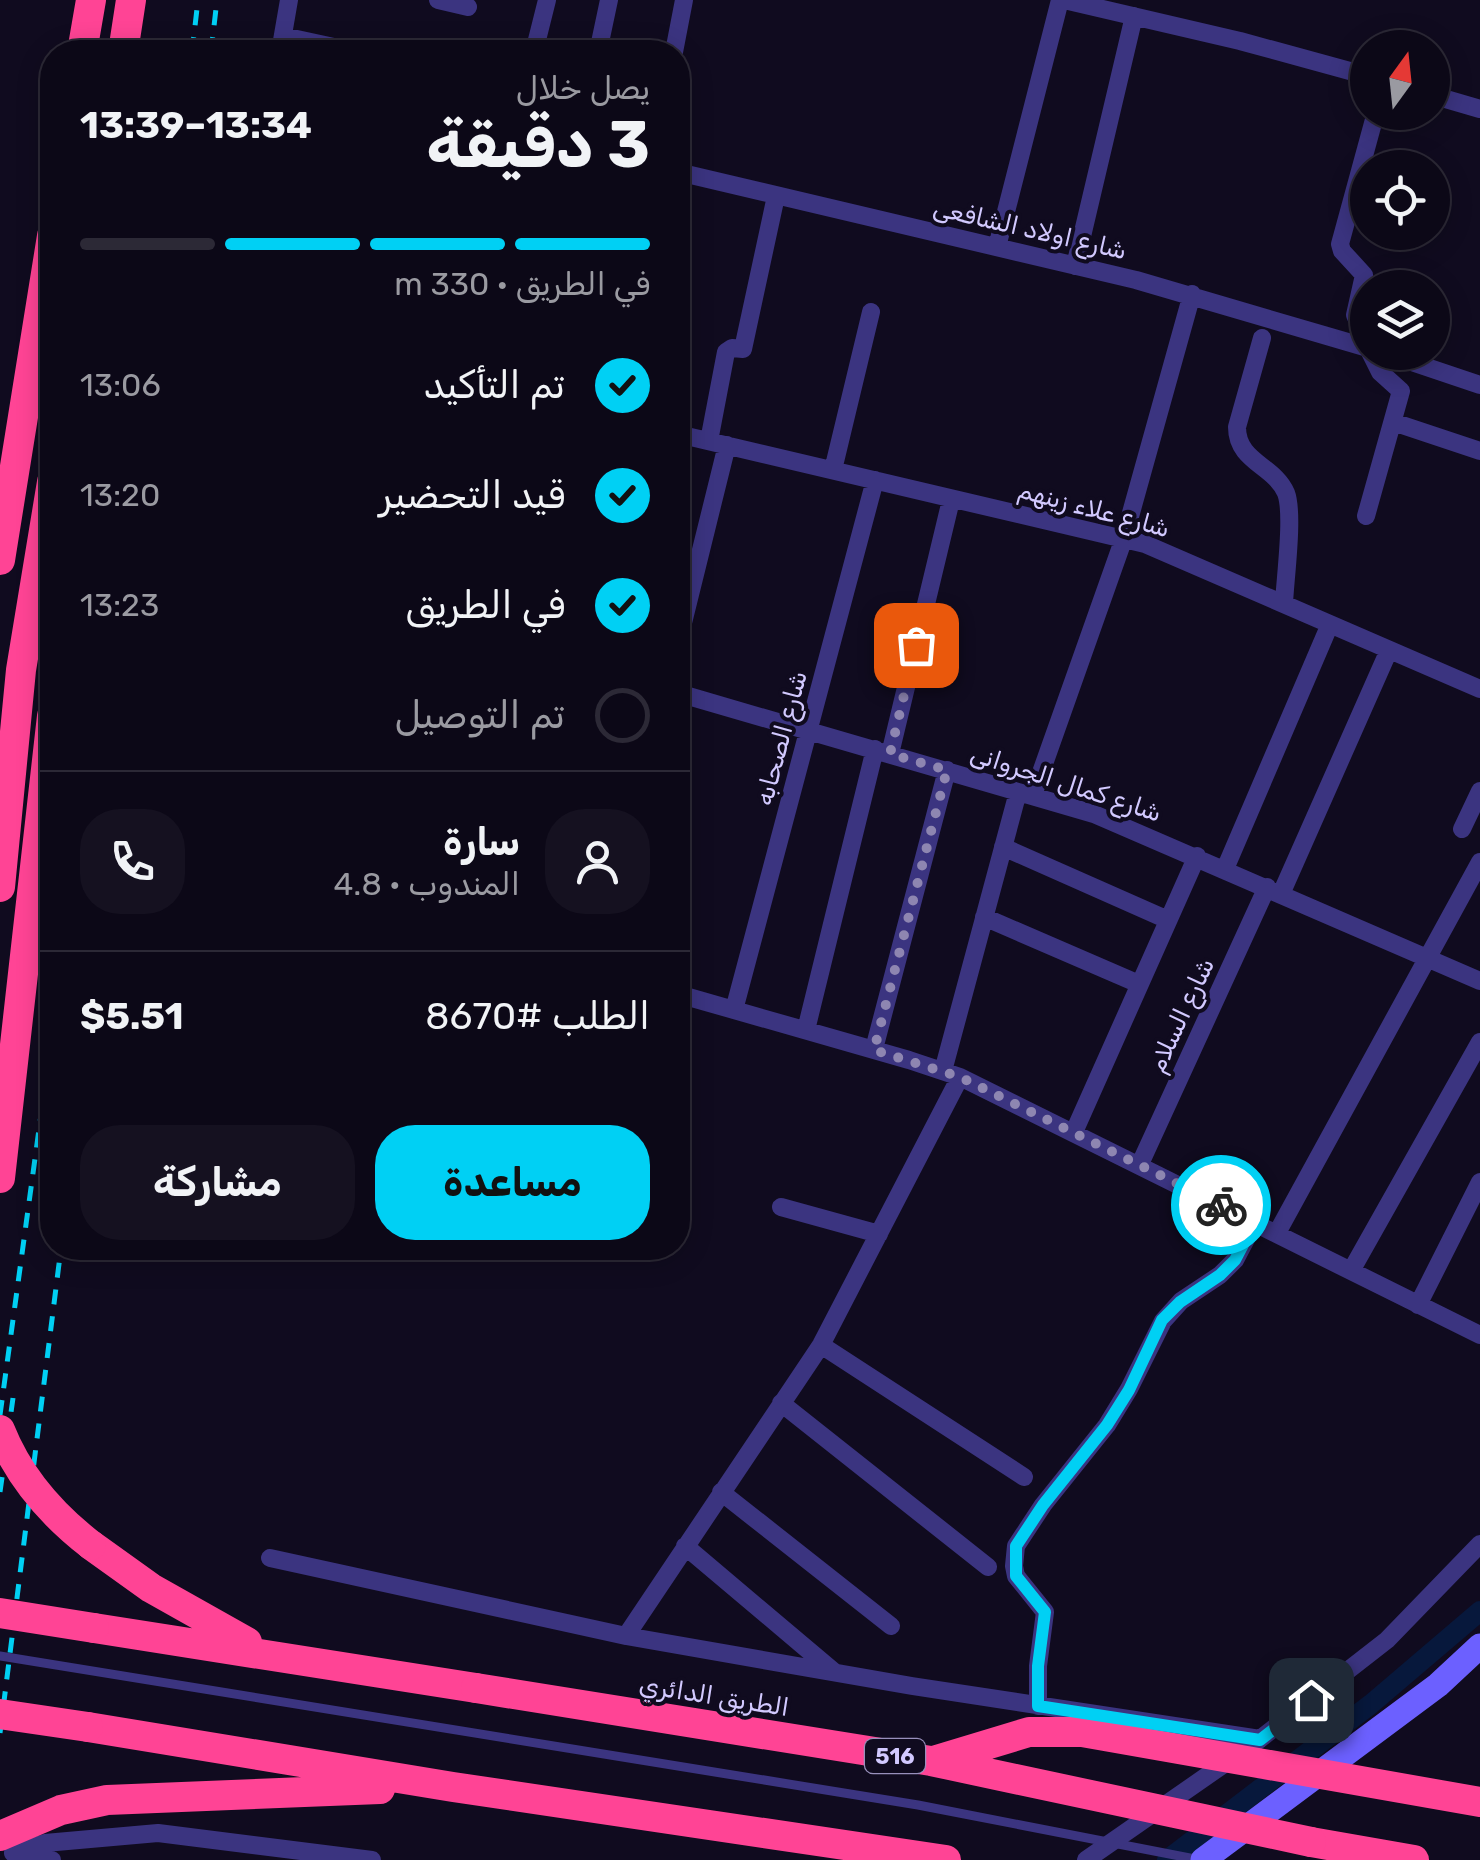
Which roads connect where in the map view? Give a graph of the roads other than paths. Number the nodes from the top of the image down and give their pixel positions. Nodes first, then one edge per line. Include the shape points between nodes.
1 (91, 0) edge
2 (130, 0) edge
3 (289, 0) edge
4 (438, 0) edge
5 (546, 0) edge
6 (609, 0) edge
7 (684, 0) edge
8 (1062, 0) edge
9 (468, 7) dead end
10 (1134, 16) junction
11 (84, 40) edge
12 (125, 40) edge
13 (282, 40) edge
14 (537, 40) edge
15 (601, 40) edge
16 (676, 40) edge
17 (1350, 71) edge
18 (1450, 101) edge
19 (1480, 110) edge
20 (1371, 130) edge
21 (690, 175) edge
22 (776, 196) junction
23 (998, 247) junction
24 (1075, 266) junction
25 (1360, 270) edge
26 (1192, 294) junction
27 (40, 311) edge
28 (871, 312) dead end
29 (1262, 338) dead end
30 (1350, 342) edge
31 (1379, 370) edge
32 (1435, 370) edge
33 (1480, 385) edge
34 (1393, 422) junction
35 (690, 437) edge
36 (718, 443) junction
37 (1480, 452) edge
38 (833, 470) junction
39 (875, 480) junction
40 (952, 500) junction
41 (1366, 516) dead end
42 (1124, 538) junction
43 (40, 555) edge
44 (0, 560) edge
45 (690, 583) edge
46 (1284, 604) junction
47 (1330, 624) junction
48 (1389, 650) junction
49 (1480, 690) edge
50 (690, 696) edge
51 (808, 730) junction
52 (882, 752) junction
53 (947, 770) junction
54 (1480, 791) edge
55 (1026, 794) junction
56 (1462, 829) dead end
57 (40, 833) edge
58 (1003, 847) junction
59 (1197, 856) junction
60 (1225, 868) junction
61 (1477, 874) edge
62 (0, 887) edge
63 (1274, 890) junction
64 (984, 917) junction
65 (1168, 920) junction
66 (1427, 958) junction
67 (1480, 981) edge
68 (1140, 984) junction
69 (690, 997) edge
70 (734, 1010) junction
71 (806, 1030) junction
72 (1480, 1042) edge
73 (874, 1050) junction
74 (952, 1074) junction
75 (1074, 1132) junction
76 (1140, 1164) junction
77 (0, 1178) edge
78 (1480, 1182) edge
79 (781, 1207) dead end
80 (1255, 1222) junction
81 (879, 1234) junction
82 (1277, 1234) junction
83 (1351, 1271) junction
84 (1418, 1304) junction
85 (1480, 1335) edge
86 (821, 1345) junction
87 (781, 1403) junction
88 (0, 1430) edge
89 (1024, 1477) dead end
90 (721, 1492) junction
91 (1480, 1544) edge
92 (685, 1546) junction
93 (270, 1558) dead end
94 (988, 1568) dead end
95 (0, 1613) edge
96 (892, 1626) dead end
97 (626, 1636) junction
98 (1480, 1646) edge
99 (0, 1656) edge
100 (277, 1656) junction
101 (834, 1672) junction
102 (1038, 1706) junction
103 (0, 1714) edge
104 (1260, 1740) junction
105 (931, 1762) junction
106 (454, 1787) junction
107 (1480, 1802) edge
108 (8, 1850) edge
109 (929, 1858) edge
110 (52, 1860) edge
111 (372, 1860) edge
112 (1086, 1860) edge
113 (1201, 1860) edge
114 (1414, 1860) edge

1 - 11 highway
2 - 12 highway
3 - 13 street
4 - 9 street
5 - 14 street
6 - 15 street
7 - 16 street
8 - 10 street
8 - 23 street
10 - 17 street
10 - 24 street
18 - 19 street
20 - 25 street via 1340,244
21 - 22 street, شارع اولاد الشافعى
22 - 23 street, شارع اولاد الشافعى
22 - 36 street via 744,347 726,352
23 - 24 street, شارع اولاد الشافعى
24 - 26 street, شارع اولاد الشافعى
26 - 30 street, شارع اولاد الشافعى
26 - 42 street
27 - 44 highway
28 - 38 street
29 - 46 street via 1236,438 1288,500
31 - 34 street via 1401,392
32 - 33 street
34 - 37 street
34 - 41 street
35 - 36 street, شارع علاء زينهم
36 - 38 street, شارع علاء زينهم
36 - 45 street
38 - 39 street, شارع علاء زينهم
39 - 40 street, شارع علاء زينهم
39 - 51 street, شارع الصحابه
40 - 42 street, شارع علاء زينهم
40 - 52 street
42 - 46 street, شارع علاء زينهم
42 - 55 street
43 - 62 highway via 21,670
46 - 47 street, شارع علاء زينهم
47 - 48 street, شارع علاء زينهم
47 - 60 street
48 - 49 street, شارع علاء زينهم
48 - 63 street, شارع السلام
50 - 51 street, شارع كمال الجروانى
51 - 52 street, شارع كمال الجروانى
51 - 70 street, شارع الصحابه
52 - 53 street, شارع كمال الجروانى
52 - 71 street
53 - 55 street, شارع كمال الجروانى
53 - 73 street
54 - 56 street
55 - 58 street
55 - 59 street, شارع كمال الجروانى
57 - 77 highway
58 - 64 street
58 - 65 street
59 - 60 street, شارع كمال الجروانى
59 - 65 street
60 - 63 street, شارع كمال الجروانى
61 - 66 street
63 - 66 street, شارع كمال الجروانى
63 - 76 street, شارع السلام
64 - 68 street
64 - 74 street
65 - 68 street
66 - 67 street, شارع كمال الجروانى
66 - 82 street
68 - 75 street
69 - 70 street
70 - 71 street
71 - 73 street
72 - 83 street
73 - 74 street
74 - 75 street
74 - 81 street
75 - 76 street
76 - 80 street
78 - 84 street
79 - 81 street
80 - 82 street
80 - 102 street via 1235,1260 1162,1320 1107,1425 1022,1537 1014,1556 1016,1576 1046,1620
81 - 86 street
82 - 83 street
83 - 84 street
84 - 85 street
86 - 87 street
86 - 89 street
87 - 90 street
87 - 94 street
88 - 100 highway, bridge via 29,1484 58,1519 151,1588
90 - 92 street
90 - 96 street
91 - 104 street via 1386,1640
92 - 97 street
92 - 101 street
93 - 97 street
95 - 100 highway, الطريق الدائري / 516, bridge
97 - 101 street
98 - 113 street via 1438,1685
99 - 113 lane via 918,1805
100 - 105 highway, الطريق الدائري / 516, bridge
101 - 102 street
102 - 104 street
103 - 106 highway, bridge
104 - 112 street
105 - 107 highway, bridge via 1029,1732 1082,1732
105 - 114 highway, الطريق الدائري / 516, bridge
106 - 108 highway via 84,1804 38,1817
106 - 109 highway
108 - 110 street
108 - 111 street via 158,1833

